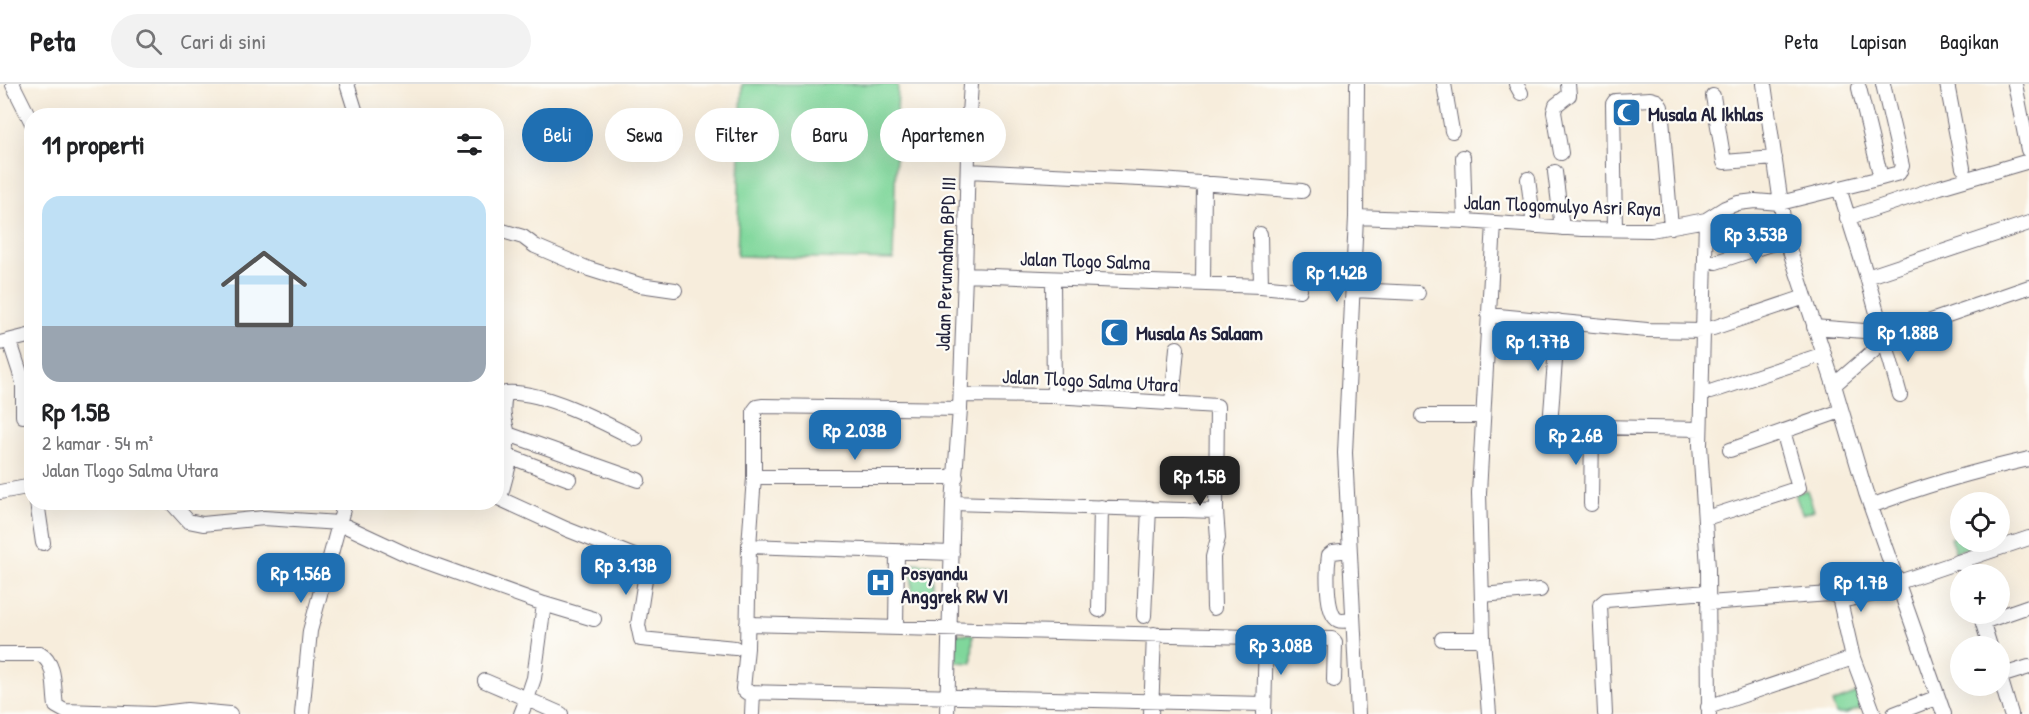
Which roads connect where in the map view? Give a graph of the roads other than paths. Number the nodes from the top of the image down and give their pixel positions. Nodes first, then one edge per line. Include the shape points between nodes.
1 (347, 84) edge
2 (971, 84) edge
3 (1357, 84) edge
4 (1444, 84) edge
5 (1568, 84) edge
6 (1764, 84) edge
7 (1883, 84) edge
8 (1947, 84) edge
9 (2014, 84) edge
10 (10, 86) edge
11 (1860, 88) dead end
12 (1713, 96) dead end
13 (354, 108) edge
14 (24, 110) edge
15 (1452, 131) dead end
16 (1561, 153) dead end
17 (2029, 156) edge
18 (1463, 157) dead end
19 (1775, 158) junction
20 (1963, 168) dead end
21 (968, 171) junction
22 (1555, 172) dead end
23 (1881, 178) junction
24 (1528, 179) dead end
25 (1204, 183) junction
26 (1839, 188) junction
27 (1302, 191) dead end
28 (1779, 203) junction
29 (1356, 217) junction
30 (1847, 218) junction
31 (1706, 220) junction
32 (1465, 221) junction
33 (1494, 223) junction
34 (2029, 223) edge
35 (1534, 226) junction
36 (1562, 228) junction
37 (1671, 228) junction
38 (1616, 229) junction
39 (504, 231) edge
40 (1260, 234) dead end
41 (1786, 239) junction
42 (1716, 262) dead end
43 (965, 275) junction
44 (1867, 277) junction
45 (1053, 279) junction
46 (1203, 284) junction
47 (1261, 286) junction
48 (2029, 287) edge
49 (675, 290) dead end
50 (1300, 290) dead end
51 (1353, 290) junction
52 (1418, 294) dead end
53 (1805, 297) junction
54 (1488, 315) junction
55 (1558, 321) junction
56 (1814, 327) junction
57 (1708, 329) junction
58 (1886, 335) junction
59 (24, 337) edge
60 (5, 342) edge
61 (1177, 348) dead end
62 (1824, 354) junction
63 (1834, 385) junction
64 (504, 391) edge
65 (1710, 392) dead end
66 (1900, 395) dead end
67 (1054, 396) junction
68 (960, 402) junction
69 (1173, 404) junction
70 (1841, 411) junction
71 (23, 416) dead end
72 (1424, 416) dead end
73 (1483, 416) junction
74 (504, 418) edge
75 (1592, 428) junction
76 (1700, 429) junction
77 (1783, 431) junction
78 (508, 434) junction
79 (636, 439) dead end
80 (1731, 450) dead end
81 (504, 452) edge
82 (504, 454) edge
83 (2029, 459) edge
84 (754, 477) junction
85 (956, 477) junction
86 (569, 479) dead end
87 (638, 480) dead end
88 (24, 488) edge
89 (0, 492) edge
90 (504, 501) edge
91 (953, 503) junction
92 (1591, 504) dead end
93 (1871, 506) junction
94 (1101, 507) junction
95 (1149, 508) junction
96 (38, 510) edge
97 (178, 510) edge
98 (343, 510) edge
99 (1216, 511) junction
100 (1706, 518) junction
101 (339, 523) junction
102 (2029, 538) edge
103 (43, 543) dead end
104 (750, 543) junction
105 (1343, 550) junction
106 (897, 552) junction
107 (952, 553) junction
108 (1964, 560) junction
109 (1965, 564) edge
110 (1899, 582) junction
111 (1540, 590) dead end
112 (1875, 594) dead end
113 (1482, 595) junction
114 (1708, 597) junction
115 (1840, 601) junction
116 (544, 604) junction
117 (2029, 606) edge
118 (1214, 608) dead end
119 (1099, 610) dead end
120 (2010, 611) edge
121 (1144, 616) dead end
122 (594, 619) dead end
123 (1348, 620) junction
124 (747, 624) junction
125 (897, 628) junction
126 (950, 629) junction
127 (1154, 634) junction
128 (1266, 637) junction
129 (1442, 639) dead end
130 (1483, 639) junction
131 (735, 648) dead end
132 (0, 654) edge
133 (1853, 658) junction
134 (2029, 667) edge
135 (2010, 673) edge
136 (1334, 680) dead end
137 (484, 681) dead end
138 (753, 692) junction
139 (948, 696) junction
140 (2006, 696) edge
141 (1938, 697) junction
142 (527, 699) junction
143 (1152, 708) edge
144 (1264, 709) edge
145 (1708, 710) edge
146 (230, 714) edge
147 (302, 714) edge
148 (521, 714) edge
149 (561, 714) edge
150 (752, 714) edge
151 (947, 714) edge
152 (1358, 714) edge
153 (1489, 714) edge
154 (1605, 714) edge
155 (1874, 714) edge
156 (1894, 714) edge
157 (1944, 714) edge
158 (2011, 714) edge

1 - 13 street
2 - 21 street, Jalan Perumahan BPD III
3 - 29 street
4 - 15 street
5 - 16 street via 1569,95 1556,105 1554,112
6 - 19 street
7 - 23 street via 1902,166 1899,173
8 - 20 street
9 - 17 street
10 - 14 street
11 - 23 street
12 - 19 street via 1724,162
17 - 30 street
18 - 32 street
19 - 28 street
21 - 25 street
21 - 43 street, Jalan Perumahan BPD III
22 - 36 street
23 - 26 street, Jalan Tlogomulyo Asri Raya
24 - 35 street
25 - 27 street
25 - 46 street
26 - 28 street, Jalan Tlogomulyo Asri Raya
26 - 30 street
28 - 31 street, Jalan Tlogomulyo Asri Raya via 1738,203
28 - 41 street
29 - 32 street, Jalan Tlogomulyo Asri Raya
29 - 51 street
30 - 44 street
31 - 37 street, Jalan Tlogomulyo Asri Raya
31 - 57 street
32 - 33 street, Jalan Tlogomulyo Asri Raya
33 - 35 street, Jalan Tlogomulyo Asri Raya
33 - 54 street
34 - 44 street
35 - 36 street, Jalan Tlogomulyo Asri Raya
36 - 38 street, Jalan Tlogomulyo Asri Raya
37 - 38 street, Jalan Tlogomulyo Asri Raya
37 - 38 street via 1661,107 1657,100 1650,99 1613,104
39 - 49 street via 589,269 639,285
40 - 47 street
41 - 42 street
41 - 53 street
43 - 45 street, Jalan Tlogo Salma
43 - 68 street, Jalan Perumahan BPD III
44 - 58 street
45 - 46 street, Jalan Tlogo Salma
45 - 67 street
46 - 47 street, Jalan Tlogo Salma
47 - 50 street, Jalan Tlogo Salma
48 - 58 street
51 - 52 street
51 - 105 street
53 - 56 street
53 - 57 street
54 - 55 street
54 - 73 street
55 - 57 street via 1647,330
55 - 75 street via 1550,426
56 - 58 street
56 - 62 street
57 - 76 street
58 - 63 street
58 - 66 street
59 - 60 street
60 - 71 street via 23,382
61 - 69 street
62 - 63 street
62 - 65 street
63 - 70 street
64 - 79 street via 536,395
67 - 68 street, Jalan Tlogo Salma Utara
67 - 69 street, Jalan Tlogo Salma Utara
68 - 84 street via 757,407
68 - 85 street, Jalan Perumahan BPD III
69 - 99 street, Jalan Tlogo Salma Utara via 1217,406
70 - 77 street
70 - 93 street
72 - 73 street
73 - 113 street via 1479,493
74 - 78 street
75 - 76 street
75 - 92 street
76 - 100 street
77 - 80 street
77 - 100 street via 1799,488
78 - 81 street
78 - 87 street
82 - 86 street
83 - 93 street via 1952,477
84 - 85 street
84 - 104 street
85 - 91 street, Jalan Perumahan BPD III
88 - 89 street
90 - 131 street via 642,557 647,566 638,625 643,640
91 - 94 street
91 - 107 street, Jalan Perumahan BPD III
93 - 110 street
94 - 95 street
94 - 119 street
95 - 99 street
95 - 121 street
96 - 103 street
97 - 101 street via 188,521 203,524 264,518
98 - 101 street
99 - 118 street
100 - 114 street
101 - 116 street via 410,556
101 - 147 street via 310,631
102 - 108 street
104 - 106 street
104 - 124 street
105 - 123 street
105 - 123 street via 1328,557 1329,606 1334,616
106 - 107 street
106 - 125 street
107 - 126 street, Jalan Perumahan BPD III
108 - 109 street
108 - 110 street
110 - 141 street
111 - 113 street
112 - 115 street
113 - 130 street
114 - 115 street via 1830,594
114 - 145 street
114 - 154 street via 1606,600 1600,605
115 - 133 street
116 - 122 street
116 - 142 street via 534,678
117 - 120 street
123 - 152 street
124 - 125 street
124 - 138 street via 743,689
125 - 126 street
126 - 127 street
126 - 139 street, Jalan Perumahan BPD III
127 - 128 street
127 - 143 street
128 - 136 street via 1332,639
128 - 144 street
129 - 130 street
130 - 153 street
132 - 146 street via 45,657 51,665 57,706 65,711 154,714 187,710
133 - 145 street
133 - 155 street
134 - 135 street
137 - 142 street
138 - 139 street
138 - 150 street
139 - 143 street
139 - 151 street, Jalan Perumahan BPD III
140 - 158 street
141 - 156 street
141 - 157 street
142 - 148 street
142 - 149 street
143 - 144 street

